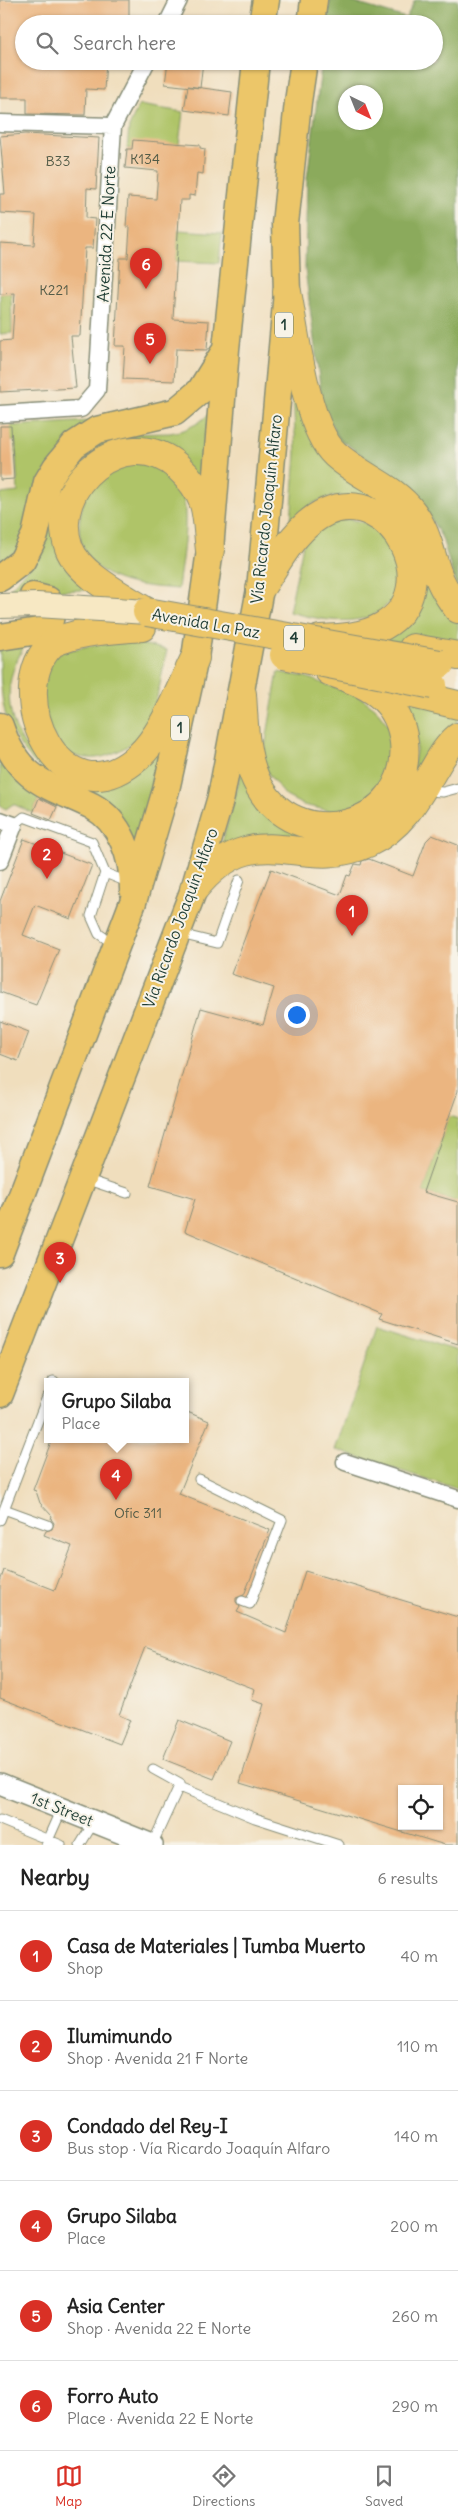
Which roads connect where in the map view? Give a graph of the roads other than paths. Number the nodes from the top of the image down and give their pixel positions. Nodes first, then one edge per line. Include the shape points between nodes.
1 (179, 0) edge
2 (266, 0) edge
3 (314, 0) edge
4 (172, 15) edge
5 (264, 15) edge
6 (312, 15) edge
7 (142, 70) edge
8 (255, 70) edge
9 (303, 70) edge
10 (0, 123) edge
11 (113, 126) junction
12 (287, 292) junction
13 (226, 349) junction
14 (0, 414) edge
15 (210, 550) junction
16 (0, 578) edge
17 (260, 589) junction
18 (0, 593) edge
19 (0, 606) edge
20 (458, 609) edge
21 (145, 620) junction
22 (0, 622) edge
23 (0, 637) edge
24 (301, 649) junction
25 (195, 658) junction
26 (449, 672) edge
27 (242, 694) junction
28 (458, 705) edge
29 (0, 726) edge
30 (458, 738) edge
31 (458, 788) edge
32 (421, 791) junction
33 (7, 822) edge
34 (0, 861) edge
35 (105, 873) junction
36 (239, 880) dead end
37 (194, 889) junction
38 (133, 893) junction
39 (177, 934) junction
40 (116, 945) junction
41 (83, 1178) junction
42 (127, 1193) dead end
43 (0, 1253) edge
44 (0, 1394) edge
45 (44, 1405) edge
46 (345, 1462) dead end
47 (199, 1480) dead end
48 (458, 1499) edge
49 (4, 1509) junction
50 (0, 1520) edge
51 (48, 1525) dead end
52 (242, 1601) dead end
53 (153, 1769) dead end
54 (0, 1784) edge
55 (180, 1787) junction
56 (62, 1809) junction
57 (0, 1820) edge
58 (94, 1822) junction
59 (47, 1842) edge
60 (61, 1845) edge
61 (80, 1845) edge
62 (152, 1845) edge
63 (340, 1845) edge

1 - 4 street
2 - 5 main road
3 - 6 main road
7 - 11 street, Avenida 22 E Norte
8 - 13 main road, 1
9 - 12 main road, Vía Ricardo Joaquín Alfaro / 1 via 285,224
10 - 11 street
11 - 14 street, Avenida 22 E Norte via 97,390 81,409
12 - 17 main road, Vía Ricardo Joaquín Alfaro / 1
12 - 20 highway via 310,406 321,437 337,456 407,504 420,524 440,579
13 - 15 main road, 1
13 - 16 main road via 200,391 175,412 97,430 74,445 47,482 34,535 22,561
15 - 21 highway via 204,505 194,485 174,464 145,450 125,451 101,461 77,488 66,515 68,547 81,566
15 - 25 main road, 1
17 - 24 highway, bridge via 297,535 325,512 363,509 388,523 402,540 411,564 410,590 403,608 382,627
17 - 27 main road, Vía Ricardo Joaquín Alfaro / 1
18 - 23 main road via 42,597 52,606 50,624 45,630
19 - 21 main road, Avenida La Paz / 4, bridge via 37,605
21 - 22 main road, Avenida La Paz / 4
21 - 24 highway, Avenida La Paz / 4, bridge
21 - 25 highway via 76,634 34,656 22,675 18,714 27,738 46,760 62,770 79,774 108,773 128,764 145,749 159,729
24 - 26 highway, Avenida La Paz / 4, bridge
24 - 27 highway, bridge via 383,698 398,721 403,738 402,771 396,785 370,814 344,825 318,826 303,824 282,813 261,790 247,750
25 - 38 main road, 1 via 166,790
26 - 28 highway via 412,648 402,649 393,665 394,686 412,694
27 - 37 main road, Vía Ricardo Joaquín Alfaro / 1 via 222,797
29 - 38 main road via 12,755 30,774 108,818 125,846
30 - 32 highway
31 - 32 lane via 443,792
32 - 37 highway via 413,806 398,822 365,844 331,852 269,847 246,850 213,868
33 - 34 street
33 - 35 lane via 24,817 92,842
35 - 38 lane
35 - 40 lane via 90,916 99,934
36 - 39 lane via 217,943
37 - 39 main road, Vía Ricardo Joaquín Alfaro
38 - 40 main road
39 - 41 main road, Vía Ricardo Joaquín Alfaro
40 - 43 main road
41 - 42 lane
41 - 44 main road, Vía Ricardo Joaquín Alfaro
45 - 49 lane
46 - 48 street
47 - 52 lane via 282,1520 250,1604
49 - 50 lane
49 - 51 lane
53 - 55 lane via 178,1782
54 - 56 street, 1st Street
55 - 62 lane
55 - 63 lane via 264,1821
56 - 58 street, 1st Street
56 - 59 lane
57 - 59 lane
58 - 61 lane
58 - 62 street, 1st Street
59 - 60 lane

